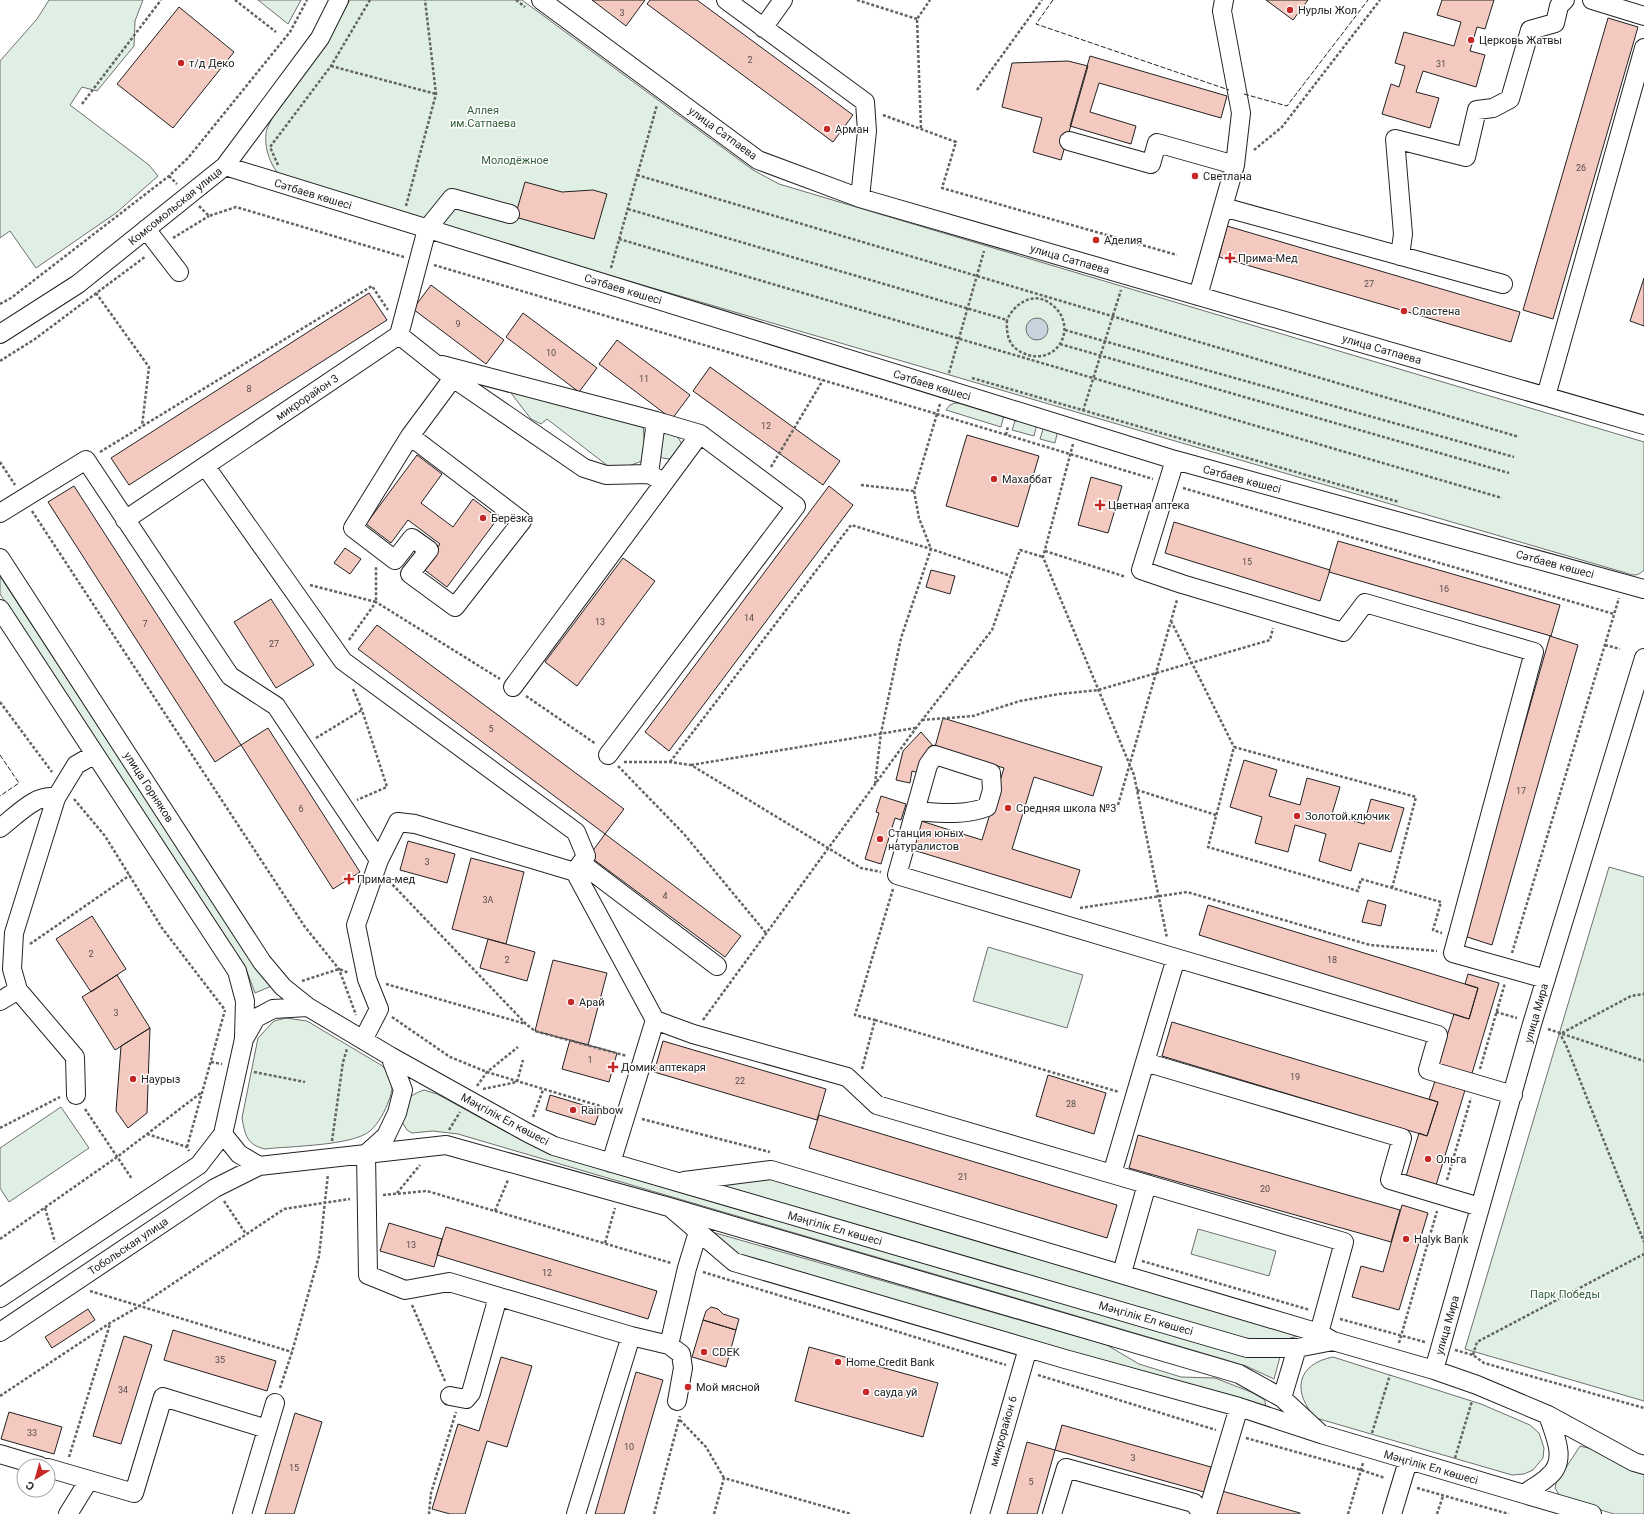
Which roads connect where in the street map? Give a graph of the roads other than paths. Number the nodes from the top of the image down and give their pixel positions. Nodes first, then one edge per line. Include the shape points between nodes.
1 (339, 0) edge
2 (541, 0) edge
3 (726, 0) edge
4 (783, 0) edge
5 (1224, 0) edge
6 (1565, 0) edge
7 (1592, 0) edge
8 (1644, 16) edge
9 (763, 28) junction
10 (1644, 48) edge
11 (1069, 141) dead end
12 (1235, 165) junction
13 (225, 166) junction
14 (860, 198) junction
15 (1223, 207) junction
16 (510, 214) dead end
17 (146, 229) junction
18 (427, 229) junction
19 (1400, 256) junction
20 (179, 272) dead end
21 (1503, 284) dead end
22 (1198, 296) junction
23 (399, 332) junction
24 (0, 334) edge
25 (431, 362) junction
26 (453, 378) junction
27 (1546, 396) junction
28 (656, 421) junction
29 (1644, 425) edge
30 (700, 434) junction
31 (410, 436) junction
32 (1175, 460) junction
33 (206, 467) junction
34 (657, 478) junction
35 (0, 513) edge
36 (125, 520) junction
37 (0, 558) edge
38 (1644, 589) edge
39 (0, 609) edge
40 (1644, 658) edge
41 (513, 686) road end
42 (95, 754) junction
43 (608, 755) road end
44 (56, 798) junction
45 (916, 811) dead end
46 (0, 828) edge
47 (378, 864) junction
48 (578, 868) junction
49 (1170, 956) junction
50 (717, 966) dead end
51 (1546, 979) junction
52 (18, 990) junction
53 (0, 1001) edge
54 (308, 1007) junction
55 (655, 1020) junction
56 (357, 1037) junction
57 (244, 1039) junction
58 (390, 1056) junction
59 (1145, 1062) junction
60 (76, 1095) road end
61 (1513, 1095) junction
62 (223, 1134) junction
63 (366, 1154) junction
64 (611, 1163) junction
65 (259, 1166) junction
66 (1112, 1174) junction
67 (676, 1182) junction
68 (1147, 1184) junction
69 (669, 1207) junction
70 (1480, 1207) junction
71 (698, 1232) junction
72 (1122, 1273) junction
73 (498, 1296) junction
74 (0, 1298) edge
75 (0, 1332) edge
76 (631, 1336) junction
77 (1326, 1337) junction
78 (669, 1345) junction
79 (1028, 1348) junction
80 (1297, 1348) junction
81 (1434, 1370) junction
82 (454, 1397) road end
83 (1282, 1398) junction
84 (677, 1401) road end
85 (275, 1403) road end
86 (1239, 1407) junction
87 (1548, 1416) junction
88 (267, 1429) junction
89 (1321, 1434) junction
90 (0, 1454) edge
91 (16, 1459) edge
92 (1408, 1461) junction
93 (1644, 1465) edge
94 (56, 1471) edge
95 (90, 1480) junction
96 (1524, 1494) junction
97 (68, 1514) edge
98 (242, 1514) edge
99 (576, 1514) edge
100 (980, 1514) edge
101 (1052, 1514) edge
102 (1202, 1514) edge
103 (1207, 1514) edge
104 (1392, 1514) edge
105 (1592, 1514) edge

1 - 13 street, Комсомольская улица via 320,38
2 - 14 street, улица Сатпаева via 758,160
3 - 9 street
4 - 9 street
5 - 12 street via 1222,11 1241,113
6 - 19 street via 1559,6 1555,23 1530,30 1510,99 1493,108 1476,110 1466,157 1396,139 1403,234
7 - 8 street
9 - 14 street via 865,102 867,131
10 - 27 street
11 - 12 street via 1151,164 1157,143
12 - 15 street
13 - 17 street, Комсомольская улица
13 - 18 street, Сәтбаев көшесі
14 - 22 street, улица Сатпаева
15 - 19 street
15 - 22 street
16 - 18 street via 452,198
17 - 20 street
17 - 24 street, Комсомольская улица via 78,284
18 - 23 street
18 - 32 street, Сәтбаев көшесі
19 - 21 street
22 - 27 street, улица Сатпаева
23 - 25 street
23 - 33 street, микрорайон 3
25 - 26 street
25 - 28 street
26 - 31 street
26 - 34 street via 584,468 606,475
27 - 29 street, улица Сатпаева
28 - 30 street
28 - 34 street
30 - 34 street
30 - 43 street via 796,506
31 - 31 street via 522,521 455,607 410,574 429,550 412,538 395,560 353,528
32 - 38 street, Сәтбаев көшесі
32 - 51 street via 1142,570 1343,632 1365,603 1534,652 1455,945
33 - 36 street, микрорайон 3
33 - 48 street via 343,661 576,832 586,856
34 - 41 street
35 - 36 street via 86,460
36 - 47 street via 230,676 276,706 343,806
37 - 54 street, улица Горняков via 262,962 283,987
39 - 42 street
40 - 51 street, улица Мира
42 - 44 street via 76,765
42 - 57 street via 237,971 245,1001
44 - 46 street via 48,796 37,800
44 - 52 street via 14,933 12,969
45 - 49 street via 897,875
47 - 48 street via 398,822 415,824
47 - 56 street via 356,925 367,979 380,1009
48 - 50 street
48 - 55 street
49 - 59 street
49 - 61 street via 1438,1035 1428,1070
51 - 61 street, улица Мира
52 - 53 street
52 - 60 street via 75,1057
54 - 56 street, Мәңгілік Ел көшесі
54 - 57 street via 273,1009 256,1018
55 - 64 street via 642,1060 634,1117
55 - 66 street via 693,1034 847,1077 877,1105
56 - 58 street, Мәңгілік Ел көшесі
57 - 62 street
58 - 63 street via 403,1090 397,1113 386,1136
58 - 64 street, Мәңгілік Ел көшесі via 471,1096 554,1146
59 - 66 street
59 - 70 street via 1402,1138 1390,1180
61 - 70 street, улица Мира
62 - 65 street via 239,1154
62 - 74 street via 199,1165
63 - 65 street, Мәңгілік Ел көшесі
63 - 69 street, Мәңгілік Ел көшесі via 446,1145
63 - 73 street via 368,1275 405,1290 449,1282
64 - 67 street, Мәңгілік Ел көшесі
65 - 75 street, Тобольская улица via 215,1188
66 - 68 street
67 - 72 street via 770,1170
67 - 80 street, Мәңгілік Ел көшесі via 1247,1348
68 - 72 street
68 - 77 street via 1344,1242
69 - 71 street
69 - 83 street, Мәңгілік Ел көшесі via 1239,1374
70 - 81 street, улица Мира
71 - 78 street
71 - 79 street via 734,1262
72 - 77 street
73 - 76 street
73 - 82 street via 471,1393 466,1399
76 - 78 street
76 - 99 street
77 - 80 street, Мәңгілік Ел көшесі
77 - 81 street, Мәңгілік Ел көшесі
78 - 84 street via 681,1354 683,1368
79 - 86 street
79 - 100 street, микрорайон 6
80 - 83 street
81 - 87 street, Мәңгілік Ел көшесі via 1477,1385
83 - 89 street, Мәңгілік Ел көшесі
85 - 88 street
86 - 89 street
86 - 103 street
87 - 93 street, Мәңгілік Ел көшесі
87 - 96 street via 1559,1449 1557,1464 1551,1475
88 - 95 street via 163,1397 134,1493
88 - 98 street
89 - 92 street, Мәңгілік Ел көшесі
90 - 91 street
92 - 96 street, Мәңгілік Ел көшесі
92 - 104 street
94 - 95 street
95 - 97 street
96 - 105 street, Мәңгілік Ел көшесі
101 - 102 street via 1066,1468 1194,1503

